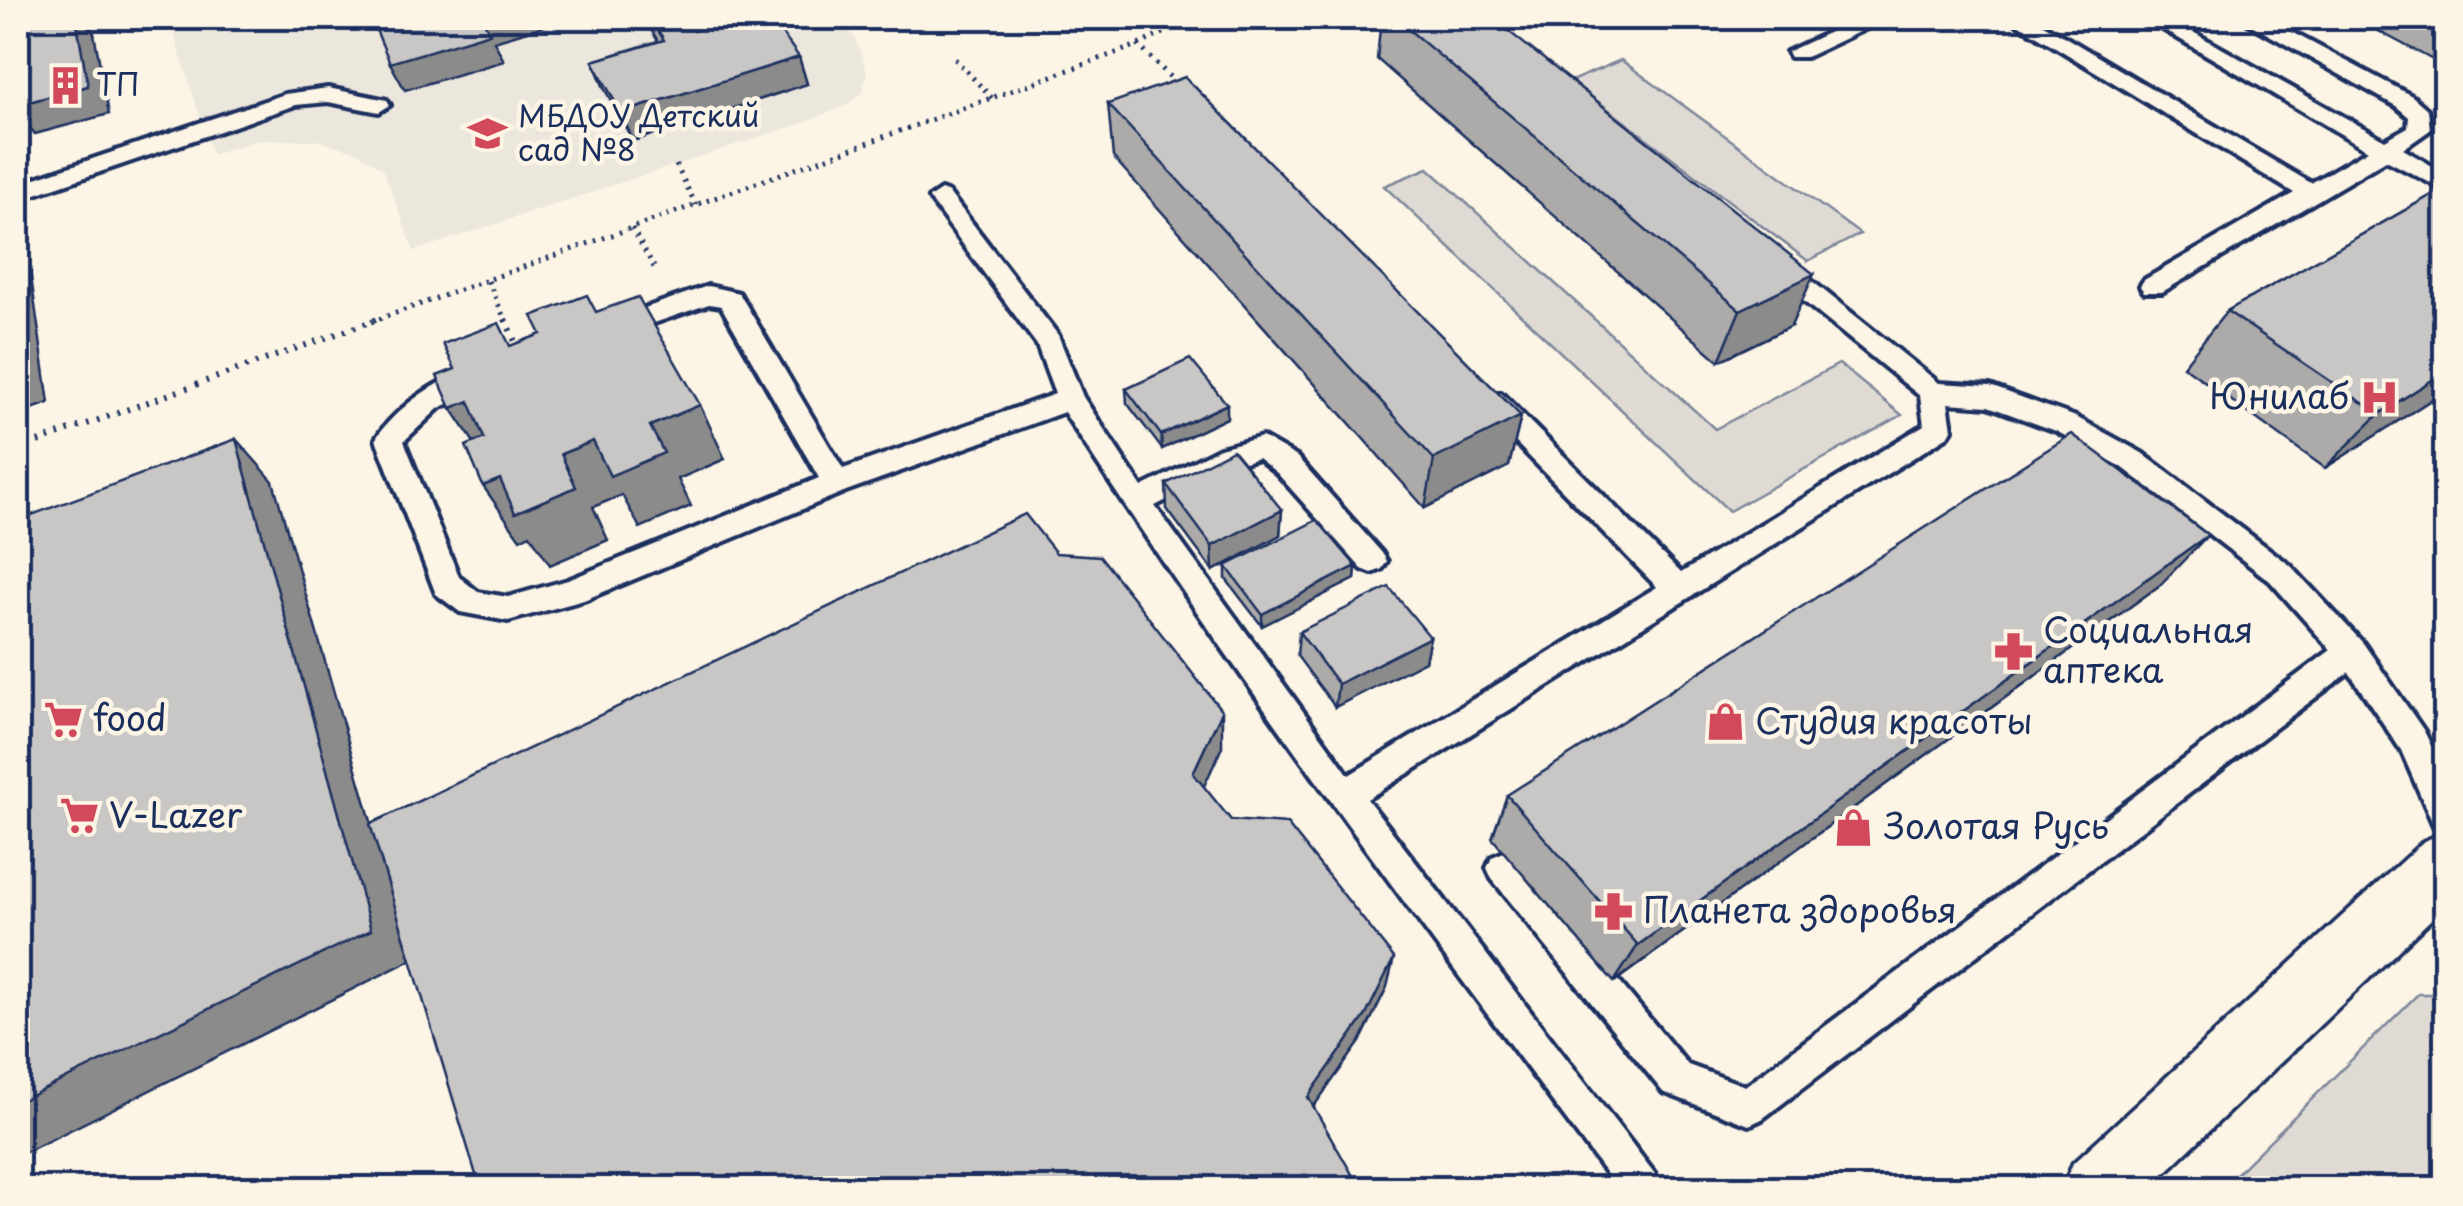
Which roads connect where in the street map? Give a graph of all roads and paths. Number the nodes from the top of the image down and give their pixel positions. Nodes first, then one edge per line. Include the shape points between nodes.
1 (1171, 18) edge
2 (1196, 18) edge
3 (1878, 18) edge
4 (2019, 18) edge
5 (2154, 18) edge
6 (2250, 18) edge
7 (1171, 30) junction
8 (1138, 46) junction
9 (1798, 52) dead end
10 (956, 59) dead end
11 (992, 98) junction
12 (1191, 98) edge
13 (379, 105) dead end
14 (2388, 151) junction
15 (676, 165) dead end
16 (2446, 184) edge
17 (18, 192) edge
18 (2314, 195) junction
19 (941, 198) dead end
20 (696, 205) junction
21 (1762, 255) edge
22 (488, 280) junction
23 (2153, 286) dead end
24 (592, 336) edge
25 (525, 362) joint
26 (1470, 378) edge
27 (1933, 392) junction
28 (1070, 399) junction
29 (18, 449) edge
30 (836, 483) junction
31 (1136, 504) junction
32 (1372, 561) dead end
33 (1680, 590) junction
34 (2352, 652) junction
35 (1346, 795) junction
36 (2446, 815) edge
37 (2446, 861) edge
38 (1504, 868) dead end
39 (2421, 916) edge
40 (1642, 1188) edge
41 (2098, 1188) edge

1 - 7 path
2 - 7 path
3 - 9 lane
4 - 18 lane
5 - 14 lane
6 - 14 lane via 2420,115 2419,130
7 - 8 path
8 - 11 path
8 - 12 path
10 - 11 path
11 - 20 path
13 - 17 lane via 328,95 293,99
14 - 16 lane
14 - 18 lane
15 - 20 path
18 - 23 lane
19 - 28 lane via 1049,342
20 - 22 path
21 - 27 lane
22 - 25 path
22 - 29 path
24 - 30 lane via 708,295 730,299
25 - 30 lane via 436,395 410,412 390,439 446,585 472,603 508,609 573,591
26 - 33 lane
27 - 33 lane via 1938,429
27 - 34 lane via 1990,396 2066,424 2132,460 2280,573
28 - 30 lane
28 - 31 lane
31 - 32 lane via 1230,455 1262,447 1287,465
31 - 35 lane
33 - 35 lane
34 - 36 lane via 2414,741
34 - 38 lane via 1749,1106 1676,1079
35 - 40 lane
37 - 39 street
39 - 41 street

